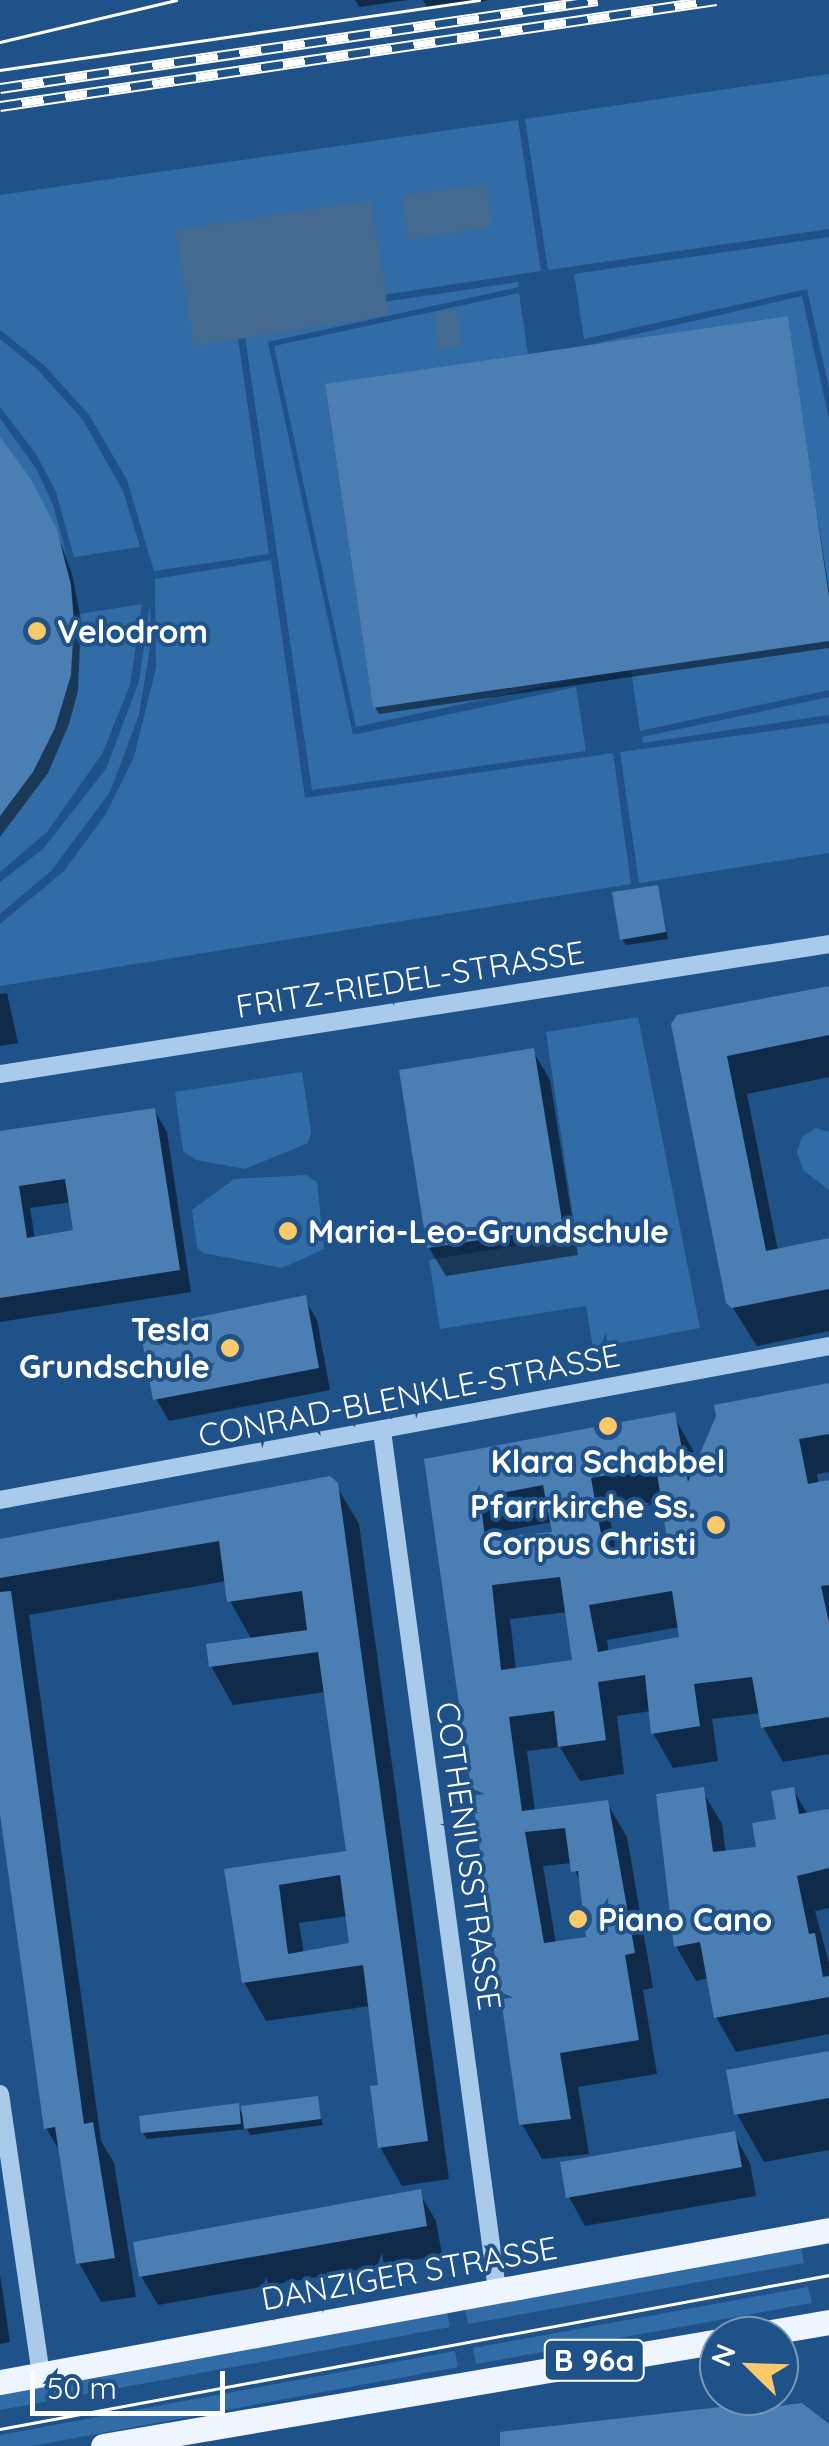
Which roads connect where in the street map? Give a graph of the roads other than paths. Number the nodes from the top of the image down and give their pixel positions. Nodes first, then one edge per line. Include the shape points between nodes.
1 (829, 944) edge
2 (0, 1074) edge
3 (829, 1346) edge
4 (382, 1431) junction
5 (0, 1500) edge
6 (0, 2094) edge
7 (829, 2230) edge
8 (497, 2290) junction
9 (829, 2322) edge
10 (799, 2327) edge
11 (699, 2343) edge
12 (41, 2374) junction
13 (0, 2382) edge
14 (103, 2446) edge

1 - 2 street, FRITZ-RIEDEL-STRASSE
3 - 4 street, CONRAD-BLENKLE-STRASSE
4 - 5 street, CONRAD-BLENKLE-STRASSE
4 - 8 street, COTHENIUSSTRASSE
6 - 12 street
7 - 8 main road, DANZIGER STRASSE
8 - 12 main road, DANZIGER STRASSE
9 - 10 main road
11 - 14 main road, B 96a
12 - 13 main road, DANZIGER STRASSE

